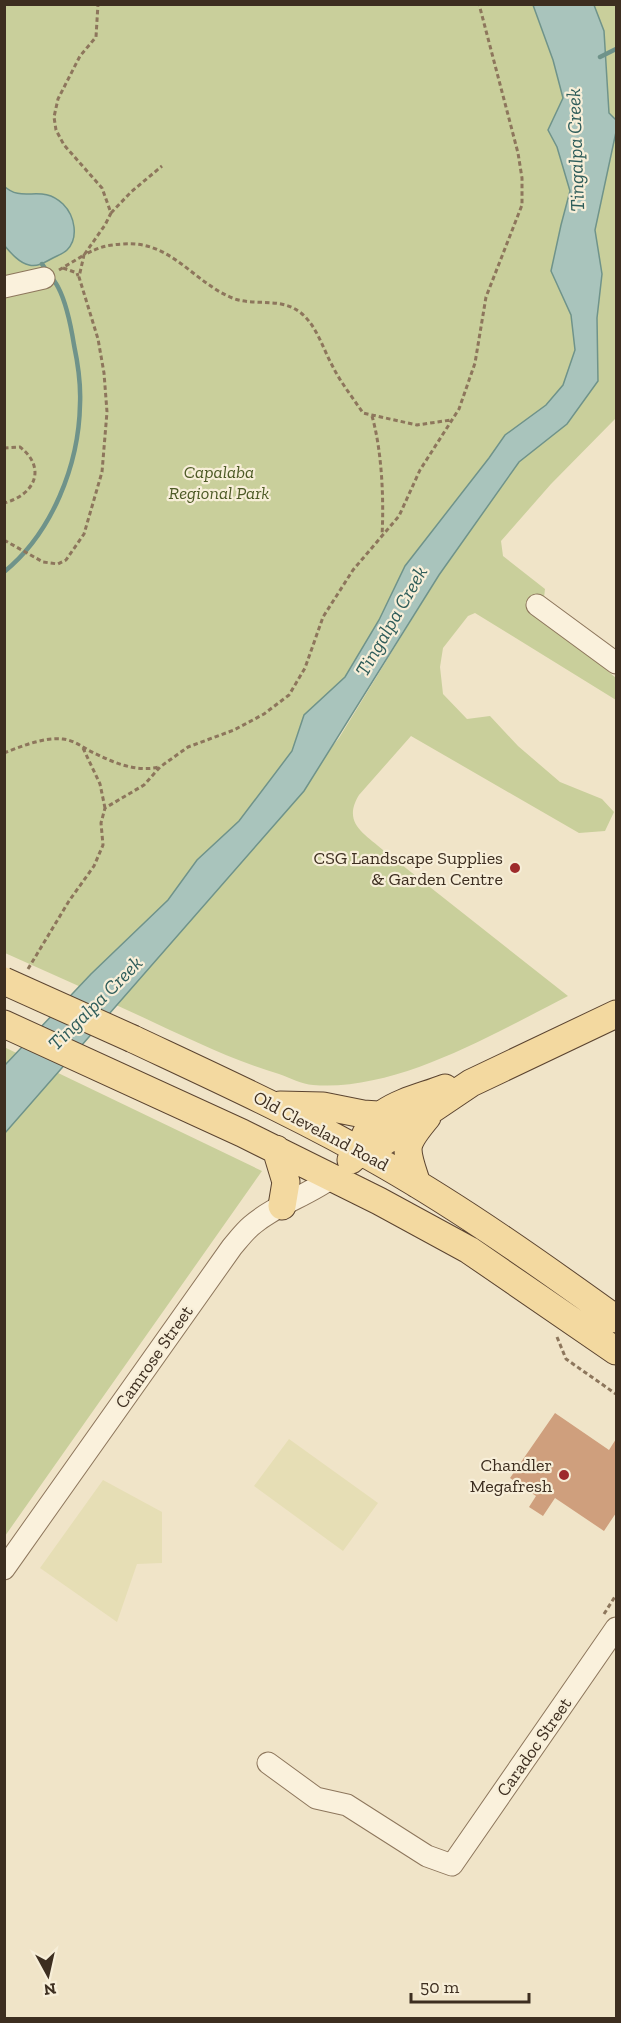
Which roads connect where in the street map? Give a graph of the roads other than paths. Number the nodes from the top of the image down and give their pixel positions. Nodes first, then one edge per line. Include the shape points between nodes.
1 (49, 276) road end
2 (4, 287) edge
3 (537, 604) dead end
4 (616, 663) edge
5 (15, 977) edge
6 (616, 1014) edge
7 (4, 1024) edge
8 (471, 1083) junction
9 (273, 1104) junction
10 (436, 1106) junction
11 (378, 1115) junction
12 (276, 1149) junction
13 (361, 1151) junction
14 (333, 1178) junction
15 (417, 1184) junction
16 (282, 1206) junction
17 (616, 1319) edge
18 (616, 1351) edge
19 (4, 1569) edge
20 (607, 1625) edge
21 (267, 1763) dead end

1 - 2 street
3 - 4 street
5 - 9 main road, Old Cleveland Road, bridge via 133,1039
6 - 8 main road
7 - 12 main road, Old Cleveland Road
8 - 10 main road
8 - 11 main road via 450,1085
9 - 11 main road via 323,1106
9 - 13 main road, Old Cleveland Road
10 - 13 main road via 382,1143
10 - 15 main road via 410,1138 408,1156
11 - 13 main road via 363,1137
12 - 14 main road, Old Cleveland Road
12 - 16 main road via 286,1177
13 - 14 main road
13 - 15 main road, Old Cleveland Road
14 - 16 street, Camrose Street
14 - 18 main road, Old Cleveland Road via 470,1250
15 - 17 main road, Old Cleveland Road
16 - 19 street, Camrose Street via 251,1226 232,1247
20 - 21 street, Caradoc Street via 452,1865 427,1856 347,1805 316,1798

